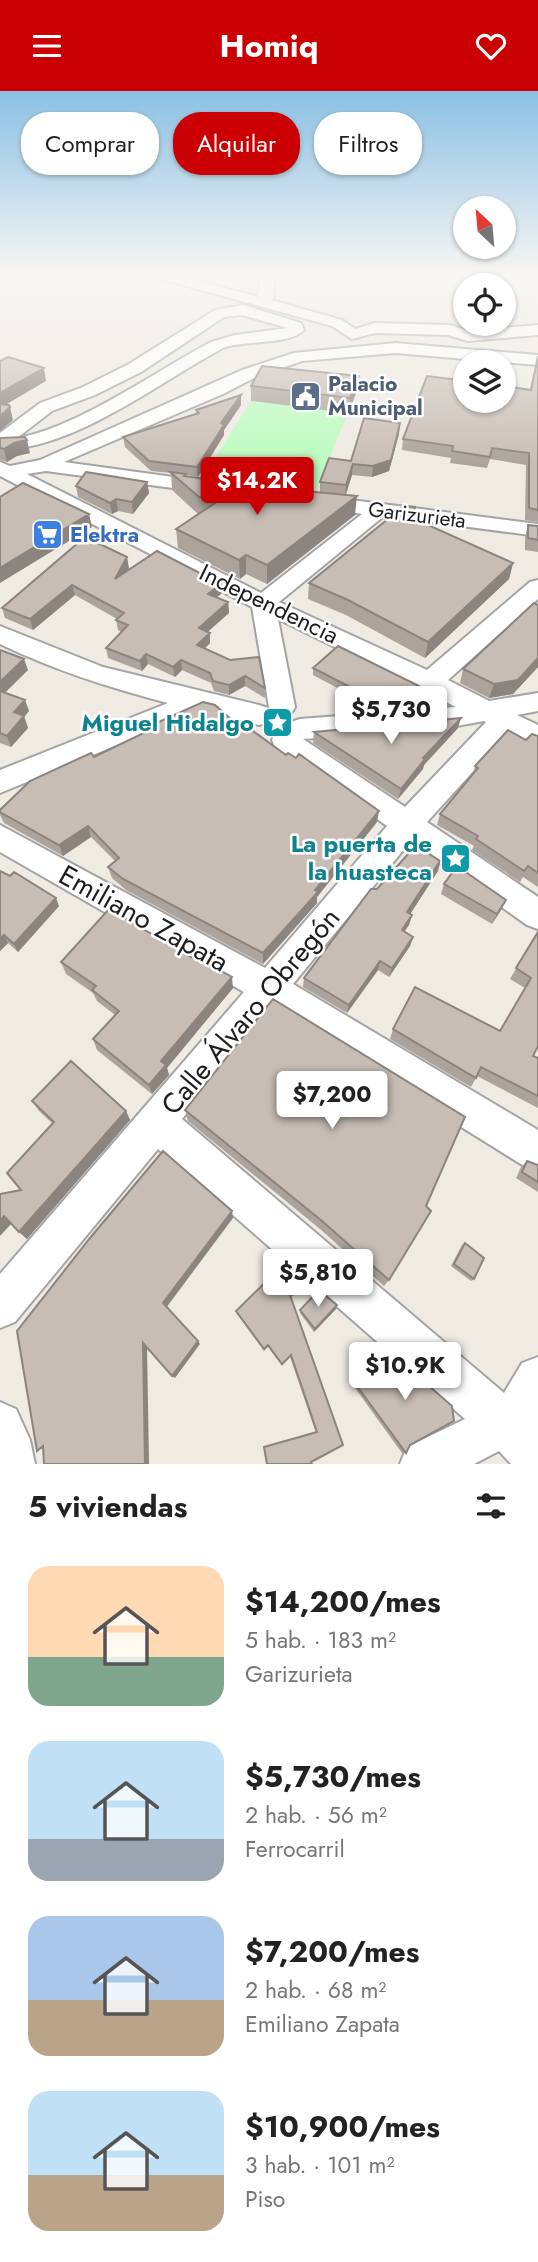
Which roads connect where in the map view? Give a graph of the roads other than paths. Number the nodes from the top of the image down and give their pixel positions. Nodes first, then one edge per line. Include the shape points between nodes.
1 (183, 338) edge
2 (206, 338) edge
3 (258, 338) edge
4 (350, 338) edge
5 (360, 338) edge
6 (354, 342) junction
7 (219, 344) junction
8 (538, 360) edge
9 (126, 407) junction
10 (0, 444) edge
11 (46, 465) junction
12 (3, 468) edge
13 (233, 491) edge
14 (300, 500) edge
15 (379, 510) junction
16 (538, 530) edge
17 (538, 587) edge
18 (263, 603) junction
19 (528, 609) edge
20 (0, 634) edge
21 (430, 682) junction
22 (198, 701) junction
23 (538, 702) edge
24 (270, 711) junction
25 (497, 715) junction
26 (293, 734) junction
27 (538, 737) edge
28 (0, 782) edge
29 (408, 823) junction
30 (0, 837) edge
31 (538, 915) edge
32 (270, 989) junction
33 (156, 1123) junction
34 (538, 1152) edge
35 (0, 1307) edge
36 (538, 1379) edge
37 (505, 1424) junction
38 (0, 1425) edge
39 (538, 1458) edge
40 (11, 1464) edge
41 (424, 1464) edge

1 - 10 street via 135,368 46,407
2 - 7 street
3 - 7 street
4 - 6 street
5 - 6 street
6 - 8 street
6 - 9 street via 285,348
6 - 11 street via 248,373
7 - 9 street
9 - 10 street via 40,437
9 - 12 street
11 - 12 street
11 - 13 street
12 - 18 street, Independencia
14 - 15 street, Garizurieta
15 - 16 street, Garizurieta
15 - 18 street
17 - 19 street
18 - 21 street, Independencia
18 - 24 street
19 - 21 street
20 - 22 street via 33,651
21 - 25 street, Independencia
22 - 24 street
22 - 28 street
23 - 25 street
24 - 26 street via 256,725 261,734 272,739
25 - 26 street
25 - 27 street, Independencia
25 - 29 street, Calle Álvaro Obregón
26 - 29 street
29 - 31 street
29 - 32 street, Calle Álvaro Obregón
30 - 32 street, Emiliano Zapata
32 - 33 street, Calle Álvaro Obregón
32 - 34 street, Emiliano Zapata
33 - 35 street, Calle Álvaro Obregón
33 - 37 street
36 - 37 street via 524,1405
37 - 39 street
37 - 41 street
38 - 40 street

